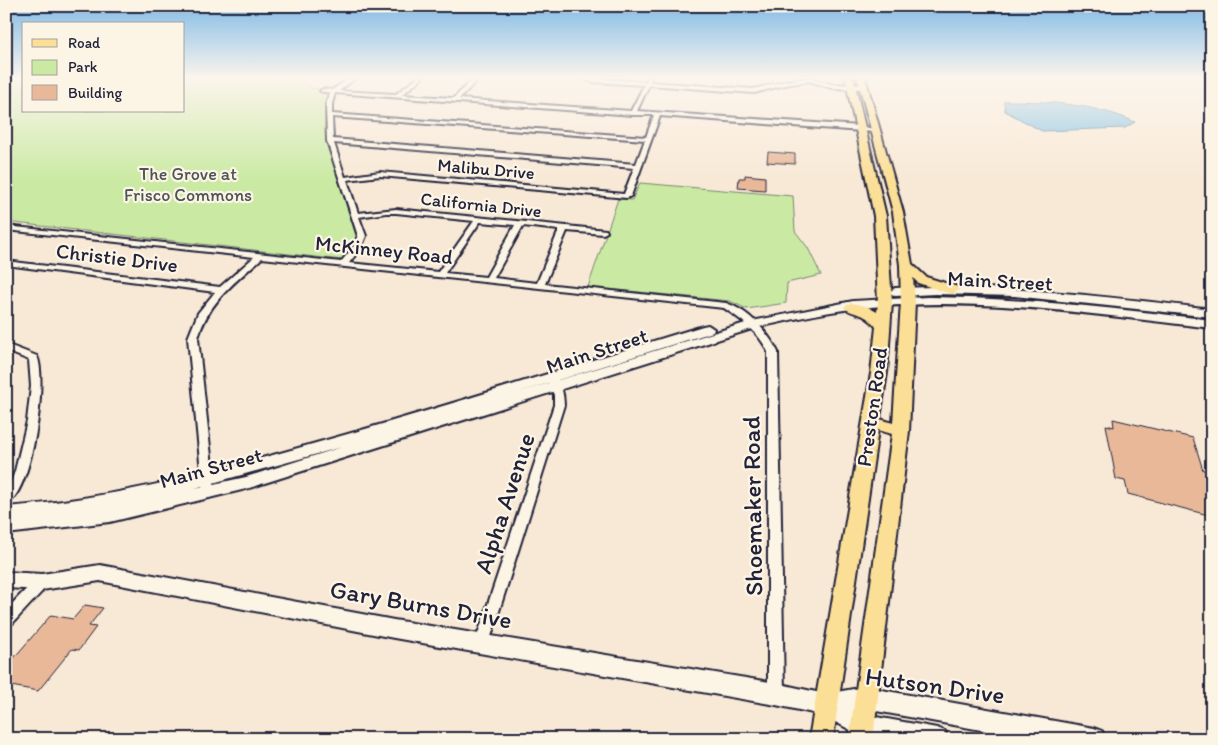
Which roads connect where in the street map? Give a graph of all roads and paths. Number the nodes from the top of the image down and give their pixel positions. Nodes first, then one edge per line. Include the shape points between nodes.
1 (617, 112) edge
2 (857, 112) edge
3 (870, 112) edge
4 (634, 113) joint
5 (329, 114) joint
6 (657, 115) junction
7 (861, 129) junction
8 (875, 130) junction
9 (649, 139) junction
10 (330, 141) junction
11 (638, 166) junction
12 (342, 179) junction
13 (873, 181) junction
14 (890, 183) junction
15 (356, 216) junction
16 (478, 220) junction
17 (520, 224) junction
18 (6, 228) edge
19 (564, 228) junction
20 (603, 232) dead end
21 (261, 255) junction
22 (6, 263) edge
23 (343, 264) junction
24 (906, 265) junction
25 (440, 275) junction
26 (489, 280) junction
27 (540, 286) junction
28 (223, 290) junction
29 (953, 290) junction
30 (908, 296) junction
31 (885, 297) junction
32 (851, 307) junction
33 (1165, 308) junction
34 (1212, 313) edge
35 (1172, 320) junction
36 (749, 321) junction
37 (1212, 324) edge
38 (883, 327) junction
39 (6, 348) edge
40 (554, 382) junction
41 (870, 422) junction
42 (901, 431) junction
43 (208, 486) junction
44 (6, 499) edge
45 (6, 514) edge
46 (6, 527) edge
47 (6, 580) edge
48 (42, 582) junction
49 (6, 620) edge
50 (482, 643) junction
51 (776, 694) junction
52 (865, 698) junction
53 (825, 705) junction
54 (862, 732) edge
55 (821, 739) edge
56 (937, 739) edge
57 (1094, 739) edge

1 - 4 street
2 - 7 main road, Preston Road
3 - 8 main road, Preston Road
4 - 6 street
5 - 9 street
5 - 10 street
6 - 7 street
6 - 9 street
7 - 8 street
7 - 13 main road, Preston Road
8 - 14 main road, Preston Road
9 - 11 street
10 - 11 street
10 - 12 street
11 - 12 street, Malibu Drive via 627,196 380,174
12 - 15 street
13 - 14 main road
13 - 31 main road, Preston Road via 880,216
14 - 24 main road, Preston Road
15 - 16 street, California Drive via 391,211
15 - 23 street via 361,240
16 - 17 street, California Drive
16 - 25 street
17 - 19 street, California Drive
17 - 26 street
18 - 21 street, McKinney Road
19 - 20 street, California Drive
19 - 27 street
21 - 23 street, McKinney Road
21 - 28 street
22 - 28 street, Christie Drive
23 - 25 street, McKinney Road
24 - 29 main road via 922,280
24 - 30 main road, Preston Road
25 - 26 street, McKinney Road
26 - 27 street, McKinney Road
27 - 36 street, McKinney Road via 726,306
28 - 43 street via 201,314 193,338
29 - 30 main road, Main Street
29 - 33 main road, Main Street via 1023,292
30 - 31 main road, Main Street
30 - 35 main road, Main Street via 1002,302
30 - 42 main road, Preston Road
31 - 32 main road, Main Street
31 - 36 main road, Main Street via 770,311
31 - 38 main road, Preston Road
32 - 36 main road, Main Street
32 - 38 main road via 872,313
33 - 34 main road, Main Street
33 - 35 main road
35 - 37 main road, Main Street
36 - 40 main road, Main Street
36 - 51 street, Shoemaker Road via 771,345 773,352
38 - 41 main road, Preston Road
39 - 44 street via 34,358 36,376 32,420 22,467 16,485
40 - 43 main road, Main Street via 254,481
40 - 50 street, Alpha Avenue via 560,404
41 - 42 main road
41 - 53 main road, Preston Road
42 - 52 main road, Preston Road
43 - 45 main road, Main Street
43 - 46 main road, Main Street via 110,515
47 - 48 main road, Gary Burns Drive
48 - 49 street
48 - 50 main road, Gary Burns Drive via 100,573
50 - 51 main road, Gary Burns Drive
51 - 53 main road, Gary Burns Drive
52 - 53 main road, Hutson Drive
52 - 54 main road, Preston Road
52 - 57 street, Hutson Drive
53 - 54 main road, Hutson Drive
53 - 55 main road, Preston Road
54 - 56 main road, Hutson Drive

